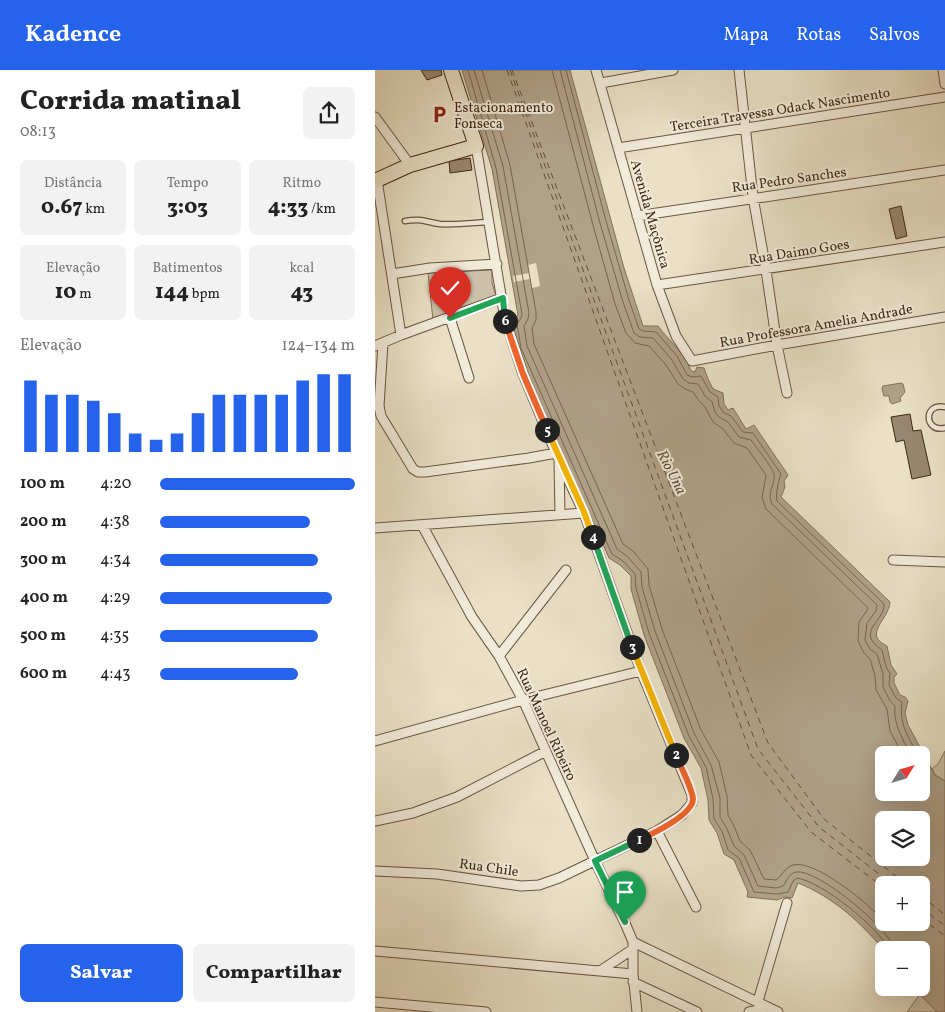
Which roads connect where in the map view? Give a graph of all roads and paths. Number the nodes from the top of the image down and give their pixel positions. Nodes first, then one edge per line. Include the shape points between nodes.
1 (451, 70) edge
2 (597, 70) edge
3 (673, 70) edge
4 (739, 70) edge
5 (943, 70) edge
6 (601, 83) junction
7 (945, 84) edge
8 (945, 97) edge
9 (375, 117) edge
10 (745, 129) junction
11 (476, 146) junction
12 (618, 148) junction
13 (410, 165) junction
14 (945, 170) edge
15 (376, 181) edge
16 (753, 197) junction
17 (637, 216) junction
18 (405, 220) dead end
19 (490, 222) junction
20 (945, 242) edge
21 (497, 264) junction
22 (766, 270) junction
23 (392, 274) junction
24 (657, 285) junction
25 (503, 298) junction
26 (945, 317) edge
27 (450, 318) junction
28 (401, 335) junction
29 (379, 345) edge
30 (777, 345) junction
31 (692, 361) joint
32 (469, 378) dead end
33 (787, 393) dead end
34 (945, 407) edge
35 (945, 428) edge
36 (558, 457) junction
37 (584, 512) junction
38 (559, 514) junction
39 (422, 525) junction
40 (375, 528) edge
41 (893, 560) dead end
42 (945, 562) edge
43 (565, 570) dead end
44 (499, 656) junction
45 (641, 671) junction
46 (523, 700) junction
47 (375, 741) edge
48 (545, 750) junction
49 (375, 821) edge
50 (657, 831) junction
51 (595, 861) junction
52 (375, 870) edge
53 (787, 903) dead end
54 (696, 907) dead end
55 (633, 946) junction
56 (375, 951) edge
57 (600, 971) junction
58 (633, 978) junction
59 (375, 1002) edge
60 (762, 1007) edge
61 (486, 1012) edge
62 (637, 1012) edge
63 (697, 1012) edge
64 (749, 1012) edge
65 (777, 1012) edge

1 - 11 main road
2 - 6 street, Avenida Maçônica
3 - 6 street
4 - 10 street
5 - 7 street
6 - 12 street, Avenida Maçônica
8 - 10 street, Terceira Travessa Odack Nascimento
9 - 13 street
10 - 12 street, Terceira Travessa Odack Nascimento
10 - 16 street
11 - 13 main road
11 - 19 street
12 - 17 street, Avenida Maçônica
13 - 15 main road
14 - 16 street, Rua Pedro Sanches
15 - 23 street
16 - 17 street, Rua Pedro Sanches
16 - 22 street
17 - 24 street, Avenida Maçônica
18 - 19 lane via 423,219 439,224
19 - 21 street
20 - 22 street, Rua Daimo Goes
21 - 23 street
21 - 25 street
22 - 24 street, Rua Daimo Goes
22 - 30 street
23 - 28 street
24 - 31 street, Avenida Maçônica via 676,336
25 - 27 street
25 - 36 street via 511,340
26 - 30 street, Rua Professora Amelia Andrade
27 - 28 street
27 - 32 street
28 - 29 street
29 - 36 street via 381,416 416,472
30 - 31 street, Rua Professora Amelia Andrade
30 - 33 street
34 - 35 lane via 934,408 929,414 929,422 934,428
36 - 37 street
36 - 38 street
37 - 38 street
37 - 45 street
38 - 39 street
39 - 40 street
39 - 44 street, Rua Manoel Ribeiro via 472,617
41 - 42 street
43 - 44 street
44 - 46 street, Rua Manoel Ribeiro
45 - 46 street
45 - 50 street, Rua Chile via 692,795 688,809
46 - 47 street
46 - 48 street, Rua Manoel Ribeiro
48 - 49 street via 457,797 413,813
48 - 51 street, Rua Manoel Ribeiro
50 - 51 street, Rua Chile
50 - 54 street
51 - 52 street, Rua Chile via 553,881 532,886
51 - 55 street, Rua Manoel Ribeiro
53 - 60 street
55 - 57 street
55 - 58 street
55 - 60 street
56 - 57 street
57 - 58 street
58 - 62 street
58 - 63 street
59 - 61 street
60 - 64 street
60 - 65 street

